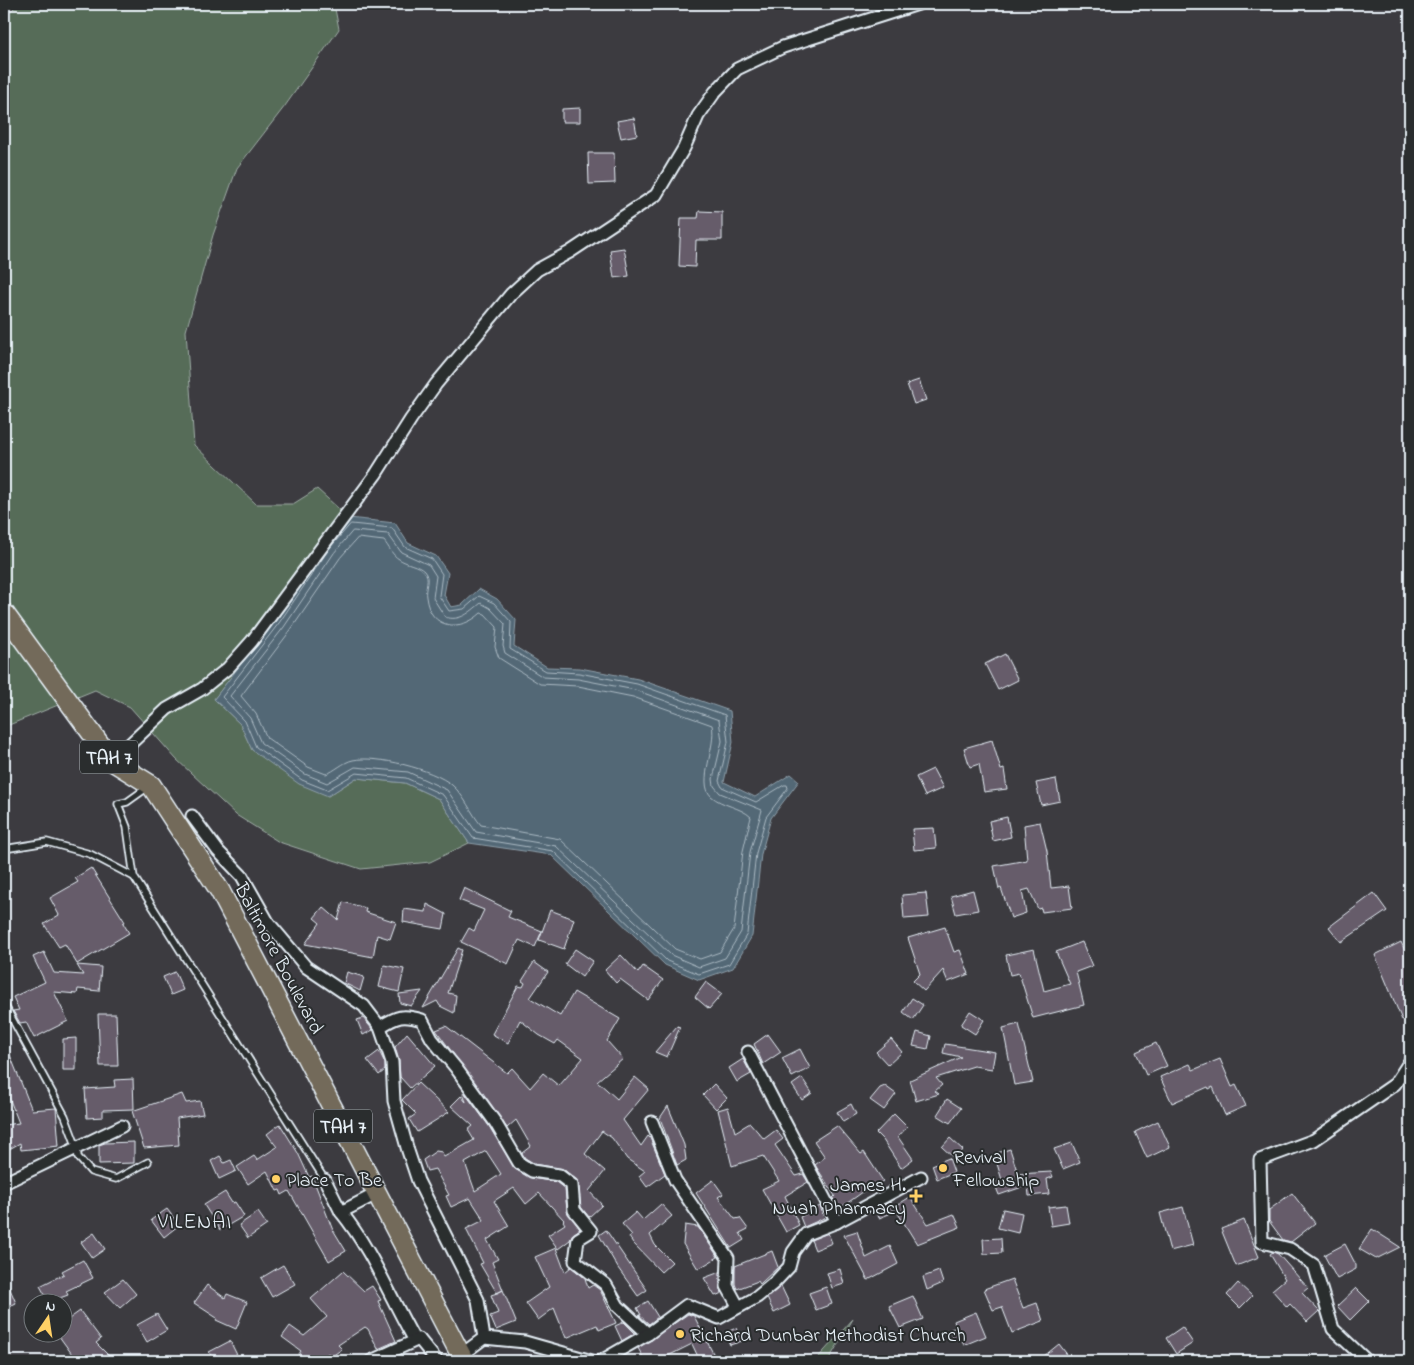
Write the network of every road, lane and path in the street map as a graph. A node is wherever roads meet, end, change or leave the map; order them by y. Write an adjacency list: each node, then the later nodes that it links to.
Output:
1 (918, 4): 3 (street)
2 (4, 613): 3 (highway, Baltimore Boulevard / TAH 7)
3 (112, 761): 4 (highway, Baltimore Boulevard / TAH 7)
4 (151, 785): 7 (lane); 19 (highway, Baltimore Boulevard / TAH 7)
5 (192, 816): 9 (street)
6 (4, 848): 7 (lane)
7 (134, 877): 17 (lane)
8 (4, 1004): 14 (lane)
9 (380, 1027): 23 (street); 24 (street)
10 (748, 1052): 21 (street)
11 (1410, 1061): 31 (street)
12 (652, 1122): 22 (street)
13 (122, 1126): 14 (street)
14 (77, 1148): 15 (lane); 18 (street)
15 (148, 1162)
16 (920, 1176): 21 (street)
17 (325, 1180): 20 (street)
18 (4, 1183)
19 (378, 1193): 20 (street); 26 (highway, Baltimore Boulevard / TAH 7)
20 (341, 1212): 25 (street)
21 (837, 1222): 22 (street)
22 (738, 1306): 23 (street)
23 (648, 1334): 30 (street)
24 (484, 1338): 26 (street); 29 (street)
25 (419, 1339): 27 (street); 28 (street)
26 (462, 1358)
27 (371, 1361)
28 (437, 1361)
29 (592, 1361)
30 (601, 1361)
31 (1367, 1361)

